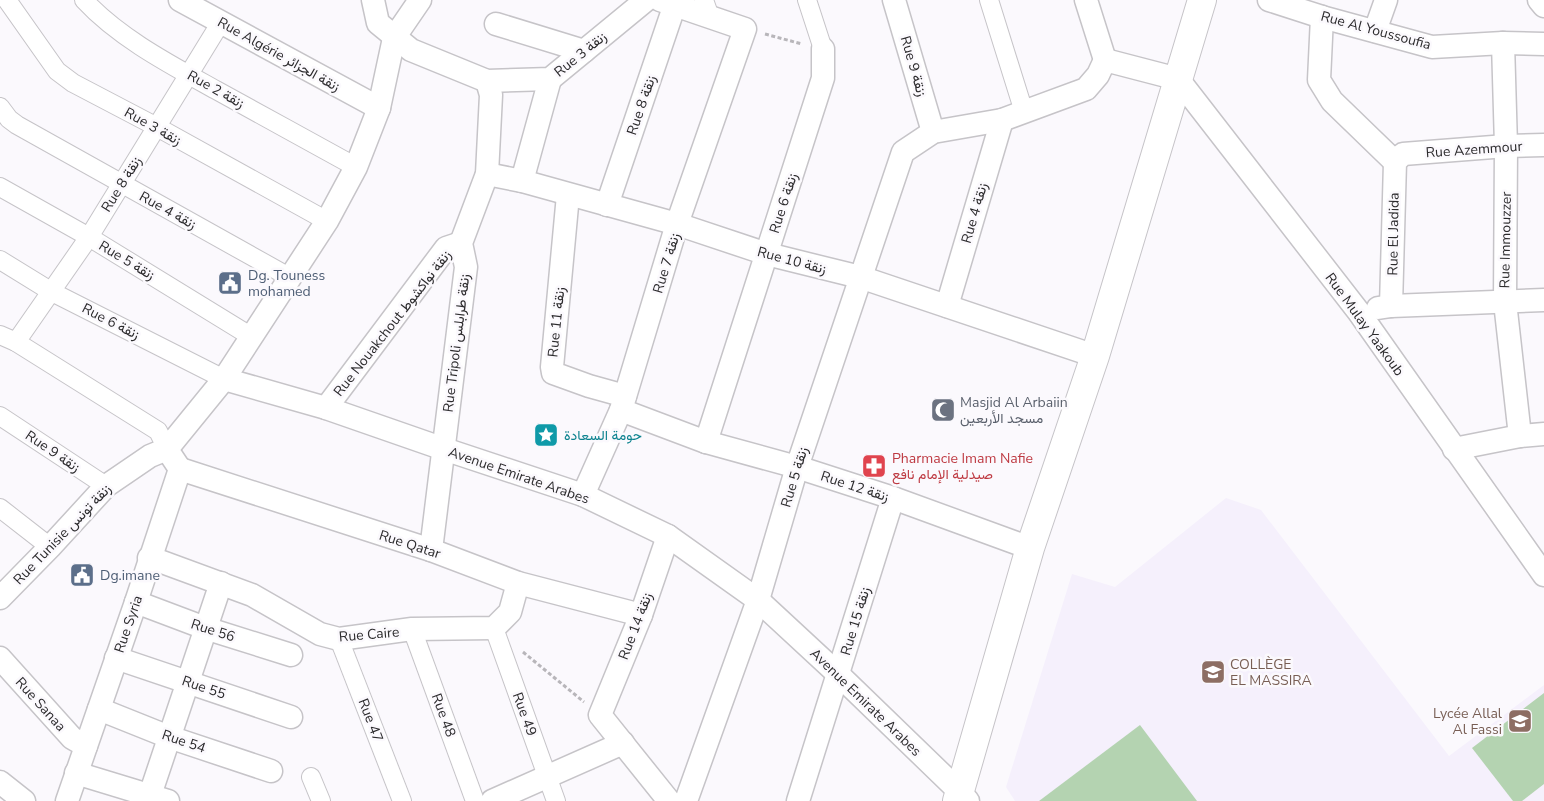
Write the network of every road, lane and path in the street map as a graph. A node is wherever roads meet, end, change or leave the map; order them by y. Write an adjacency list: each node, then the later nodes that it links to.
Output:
1 (8, 0): 37 (street, Rue 3 زنقة)
2 (84, 0): 29 (street, Rue 2 زنقة)
3 (180, 0): 19 (street, Rue Algérie زنقة الجزائر)
4 (373, 0): 23 (street, Rue 3 زنقة)
5 (420, 0): 23 (street, Rue Tunisie زنقة تونس)
6 (646, 0): 27 (street, Rue 3 زنقة)
7 (807, 0): 26 (street)
8 (894, 0): 38 (street, Rue 9 زنقة)
9 (989, 0): 35 (street)
10 (1086, 0): 28 (street)
11 (1202, 0): 31 (street)
12 (1269, 0): 18 (street, Rue Al Youssoufia)
13 (1386, 0): 22 (street)
14 (1539, 0): 16 (street)
15 (667, 2): 17 (street); 48 (street, Rue 8 زنقة)
16 (1544, 6)
17 (707, 9): 21 (street)
18 (1322, 17): 22 (street, Rue Al Youssoufia); 41 (street)
19 (221, 22): 29 (street, Rue 8 زنقة); 34 (street, Rue Algérie زنقة الجزائر)
20 (496, 24): 27 (street)
21 (744, 29): 26 (path); 50 (street, Rue 7 زنقة)
22 (1375, 31): 24 (street, Rue Al Youssoufia)
23 (394, 38): 32 (street, Rue 3 زنقة); 34 (street, Rue Tunisie زنقة تونس)
24 (1503, 43): 25 (street, Rue Al Youssoufia); 40 (street, Rue Immouzzer)
25 (1544, 44)
26 (823, 49): 53 (street, Rue 6 زنقة)
27 (584, 51): 30 (street, Rue 3 زنقة)
28 (1105, 60): 31 (street); 35 (street)
29 (189, 75): 37 (street, Rue 8 زنقة); 42 (street, Rue 2 زنقة)
30 (550, 79): 32 (street, Rue 3 زنقة); 44 (street)
31 (1178, 79): 62 (street, Rue Mulay Yaakoub); 65 (street)
32 (487, 81): 43 (street)
33 (0, 107): 45 (street, Rue 4 زنقة)
34 (379, 108): 42 (street, Rue Tunisie زنقة تونس)
35 (1024, 112): 36 (street)
36 (1002, 120): 38 (street); 60 (street, Rue 4 زنقة)
37 (157, 127): 45 (street, Rue 8 زنقة); 49 (street, Rue 3 زنقة)
38 (933, 132): 55 (street, Rue 5 زنقة)
39 (1544, 144): 40 (street, Rue Azemmour)
40 (1506, 146): 41 (street, Rue Azemmour); 59 (street, Rue Immouzzer)
41 (1399, 158): 61 (street, Rue El Jadida)
42 (356, 167): 49 (street, Rue Tunisie زنقة تونس)
43 (487, 174): 44 (street, Rue 10 زنقة); 52 (street)
44 (522, 181): 47 (street, Rue 10 زنقة)
45 (121, 184): 51 (street, Rue 8 زنقة); 56 (street, Rue 4 زنقة)
46 (0, 187): 51 (street, Rue 5 زنقة)
47 (568, 195): 48 (street, Rue 10 زنقة); 67 (street, Rue 11 زنقة)
48 (607, 205): 50 (street, Rue 10 زنقة)
49 (327, 221): 56 (street, Rue Tunisie زنقة تونس)
50 (677, 224): 53 (street, Rue 10 زنقة); 67 (street, Rue 7 زنقة)
51 (89, 237): 57 (street, Rue 8 زنقة); 63 (street, Rue 5 زنقة)
52 (461, 243): 68 (street, Rue Nouakchout زنقة نواكشوط); 74 (street, Rue Tripoli زنقة طرابلس)
53 (767, 254): 55 (street, Rue 10 زنقة); 72 (street, Rue 6 زنقة)
54 (0, 260): 57 (street, Rue 6 زنقة)
55 (860, 277): 60 (street, Rue 10 زنقة); 76 (street, Rue 5 زنقة)
56 (290, 278): 63 (street, Rue Tunisie زنقة تونس)
57 (52, 292): 64 (street, Rue 8 زنقة); 66 (street, Rue 6 زنقة)
58 (1544, 300): 59 (street)
59 (1505, 302): 61 (street); 71 (street, Rue Immouzzer)
60 (947, 306): 65 (street, Rue 10 زنقة)
61 (1392, 306): 62 (street)
62 (1358, 311): 75 (street, Rue Mulay Yaakoub)
63 (252, 337): 66 (street, Rue Tunisie زنقة تونس)
64 (8, 339): 73 (street)
65 (1095, 356): 84 (street)
66 (224, 379): 68 (street, Avenue Emirate Arabes); 73 (street, Rue Tunisie زنقة تونس)
67 (623, 403): 72 (street, Rue 12 زنقة); 79 (street, Rue 7 زنقة)
68 (326, 408): 74 (street, Avenue Emirate Arabes)
69 (0, 416): 78 (street, Rue 9 زنقة)
70 (1544, 434): 71 (street)
71 (1520, 436): 75 (street)
72 (706, 442): 76 (street, Rue 12 زنقة)
73 (167, 449): 77 (street); 78 (street, Rue Tunisie زنقة تونس)
74 (444, 449): 79 (street, Avenue Emirate Arabes); 86 (street, Rue Tripoli زنقة طرابلس)
75 (1454, 449): 85 (street, Rue Mulay Yaakoub)
76 (796, 467): 80 (street, Rue 12 زنقة); 92 (street, Rue 5 زنقة)
77 (180, 469): 86 (street, Rue Qatar); 87 (street, Rue Syria)
78 (106, 486): 83 (street, Rue Tunisie زنقة تونس)
79 (583, 495): 82 (street, Avenue Emirate Arabes)
80 (894, 498): 84 (street, Rue 12 زنقة); 102 (street, Rue 15 زنقة)
81 (0, 508): 83 (street)
82 (668, 536): 92 (street, Avenue Emirate Arabes); 94 (street, Rue 14 زنقة)
83 (50, 547): 91 (street, Rue Tunisie زنقة تونس)
84 (1030, 548): 115 (street)
85 (1534, 548): 88 (street, Rue Mulay Yaakoub)
86 (431, 550): 90 (street, Rue Qatar)
87 (149, 558): 89 (street, Rue Caire); 93 (street, Rue Syria)
88 (1544, 575)
89 (221, 583): 95 (street); 98 (street, Rue Caire)
90 (518, 583): 94 (street, Rue Qatar); 96 (street)
91 (1, 595)
92 (758, 600): 102 (street, Avenue Emirate Arabes); 125 (street, Rue 5 زنقة)
93 (136, 602): 95 (street, Rue 56); 101 (street, Rue Syria)
94 (641, 615): 105 (street, Rue 14 زنقة)
95 (205, 628): 99 (street, Rue 56); 103 (street)
96 (494, 628): 97 (street, Rue Caire); 105 (path); 112 (street, Rue 49)
97 (412, 630): 98 (street, Rue Caire); 121 (street, Rue 48)
98 (339, 639): 120 (street, Rue 47)
99 (291, 655)
100 (0, 658): 109 (street, Rue Sanaa)
101 (116, 658): 103 (street, Rue 55); 104 (street, Rue Syria)
102 (839, 674): 115 (street, Avenue Emirate Arabes); 126 (street, Rue 15 زنقة)
103 (187, 681): 106 (street, Rue 55); 107 (street)
104 (99, 709): 107 (street, Rue 54); 109 (street, Rue Syria)
105 (600, 715): 108 (street)
106 (291, 717)
107 (169, 737): 110 (street, Rue 54); 116 (street)
108 (622, 743): 112 (street); 124 (street)
109 (86, 746): 111 (street, Rue Syria)
110 (271, 771)
111 (76, 773): 116 (street); 118 (street, Rue Syria)
112 (547, 776): 122 (street); 123 (street, Rue 49)
113 (311, 777): 119 (street)
114 (0, 782): 117 (street)
115 (962, 798)
116 (155, 799)
117 (24, 801)
118 (67, 801)
119 (321, 801)
120 (402, 801)
121 (475, 801)
122 (492, 801)
123 (556, 801)
124 (670, 801)
125 (686, 801)
126 (798, 801)

